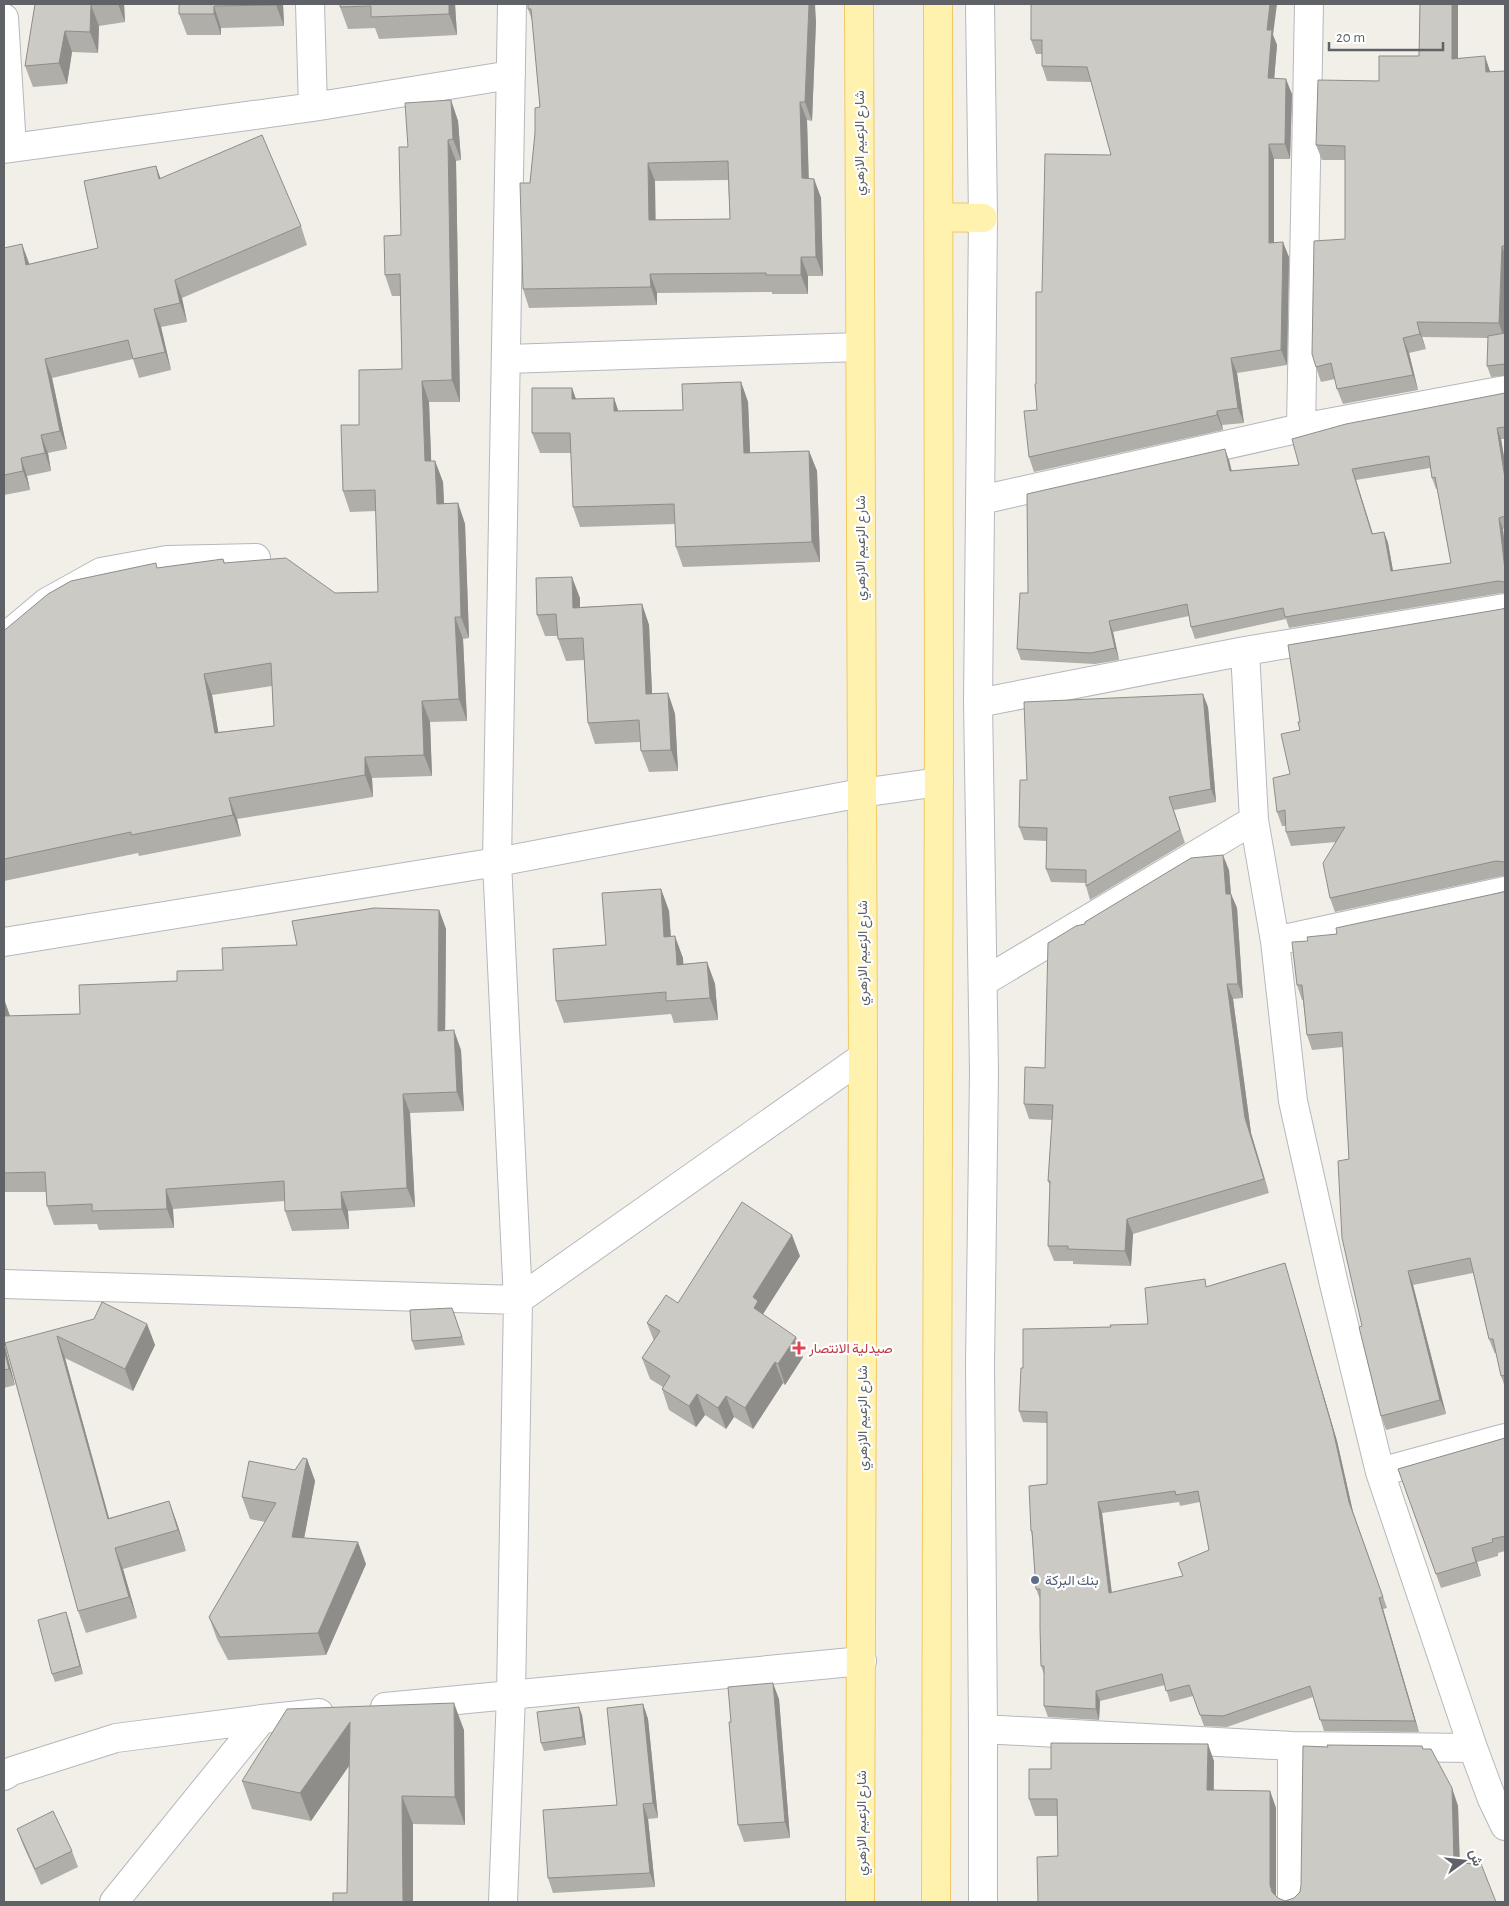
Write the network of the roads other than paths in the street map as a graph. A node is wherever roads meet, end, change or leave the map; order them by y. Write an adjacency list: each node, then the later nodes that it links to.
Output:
1 (310, 4): 9 (street)
2 (512, 4): 8 (street)
3 (859, 4): 13 (main road, شارع الزعيم الازهري)
4 (938, 4): 11 (main road)
5 (980, 4): 12 (street)
6 (1309, 4): 16 (street)
7 (4, 18): 10 (street)
8 (512, 75): 9 (street); 14 (street)
9 (313, 107): 10 (street)
10 (8, 148)
11 (938, 217): 12 (main road); 23 (main road)
12 (983, 218): 17 (street)
13 (860, 347): 14 (street); 24 (main road, شارع الزعيم الازهري)
14 (506, 359): 26 (street)
15 (1505, 390): 16 (street)
16 (1301, 428): 17 (street)
17 (981, 500): 22 (street)
18 (256, 558): 20 (street)
19 (1505, 608): 21 (street)
20 (4, 638)
21 (1246, 650): 22 (street); 25 (street)
22 (978, 703): 30 (street)
23 (938, 782): 24 (street); 47 (main road)
24 (861, 793): 26 (street); 31 (main road, شارع الزعيم الازهري)
25 (1254, 820): 28 (street); 30 (street)
26 (497, 862): 29 (street); 33 (street)
27 (1505, 891): 28 (street)
28 (1275, 941): 35 (street)
29 (4, 942)
30 (983, 982): 39 (street)
31 (863, 1057): 33 (street); 36 (main road, شارع الزعيم الازهري)
32 (4, 1284): 33 (street)
33 (518, 1300): 37 (street)
34 (1505, 1438): 35 (street)
35 (1380, 1472): 41 (street)
36 (862, 1661): 37 (street); 46 (main road, شارع الزعيم الازهري)
37 (511, 1695): 38 (street); 45 (street)
38 (262, 1719): 42 (street); 44 (street)
39 (983, 1729): 40 (street); 48 (street)
40 (1292, 1746): 41 (street); 49 (street)
41 (1473, 1748): 43 (street)
42 (4, 1776)
43 (1505, 1826)
44 (114, 1902)
45 (503, 1902)
46 (860, 1902)
47 (936, 1902)
48 (983, 1902)
49 (1292, 1902)

